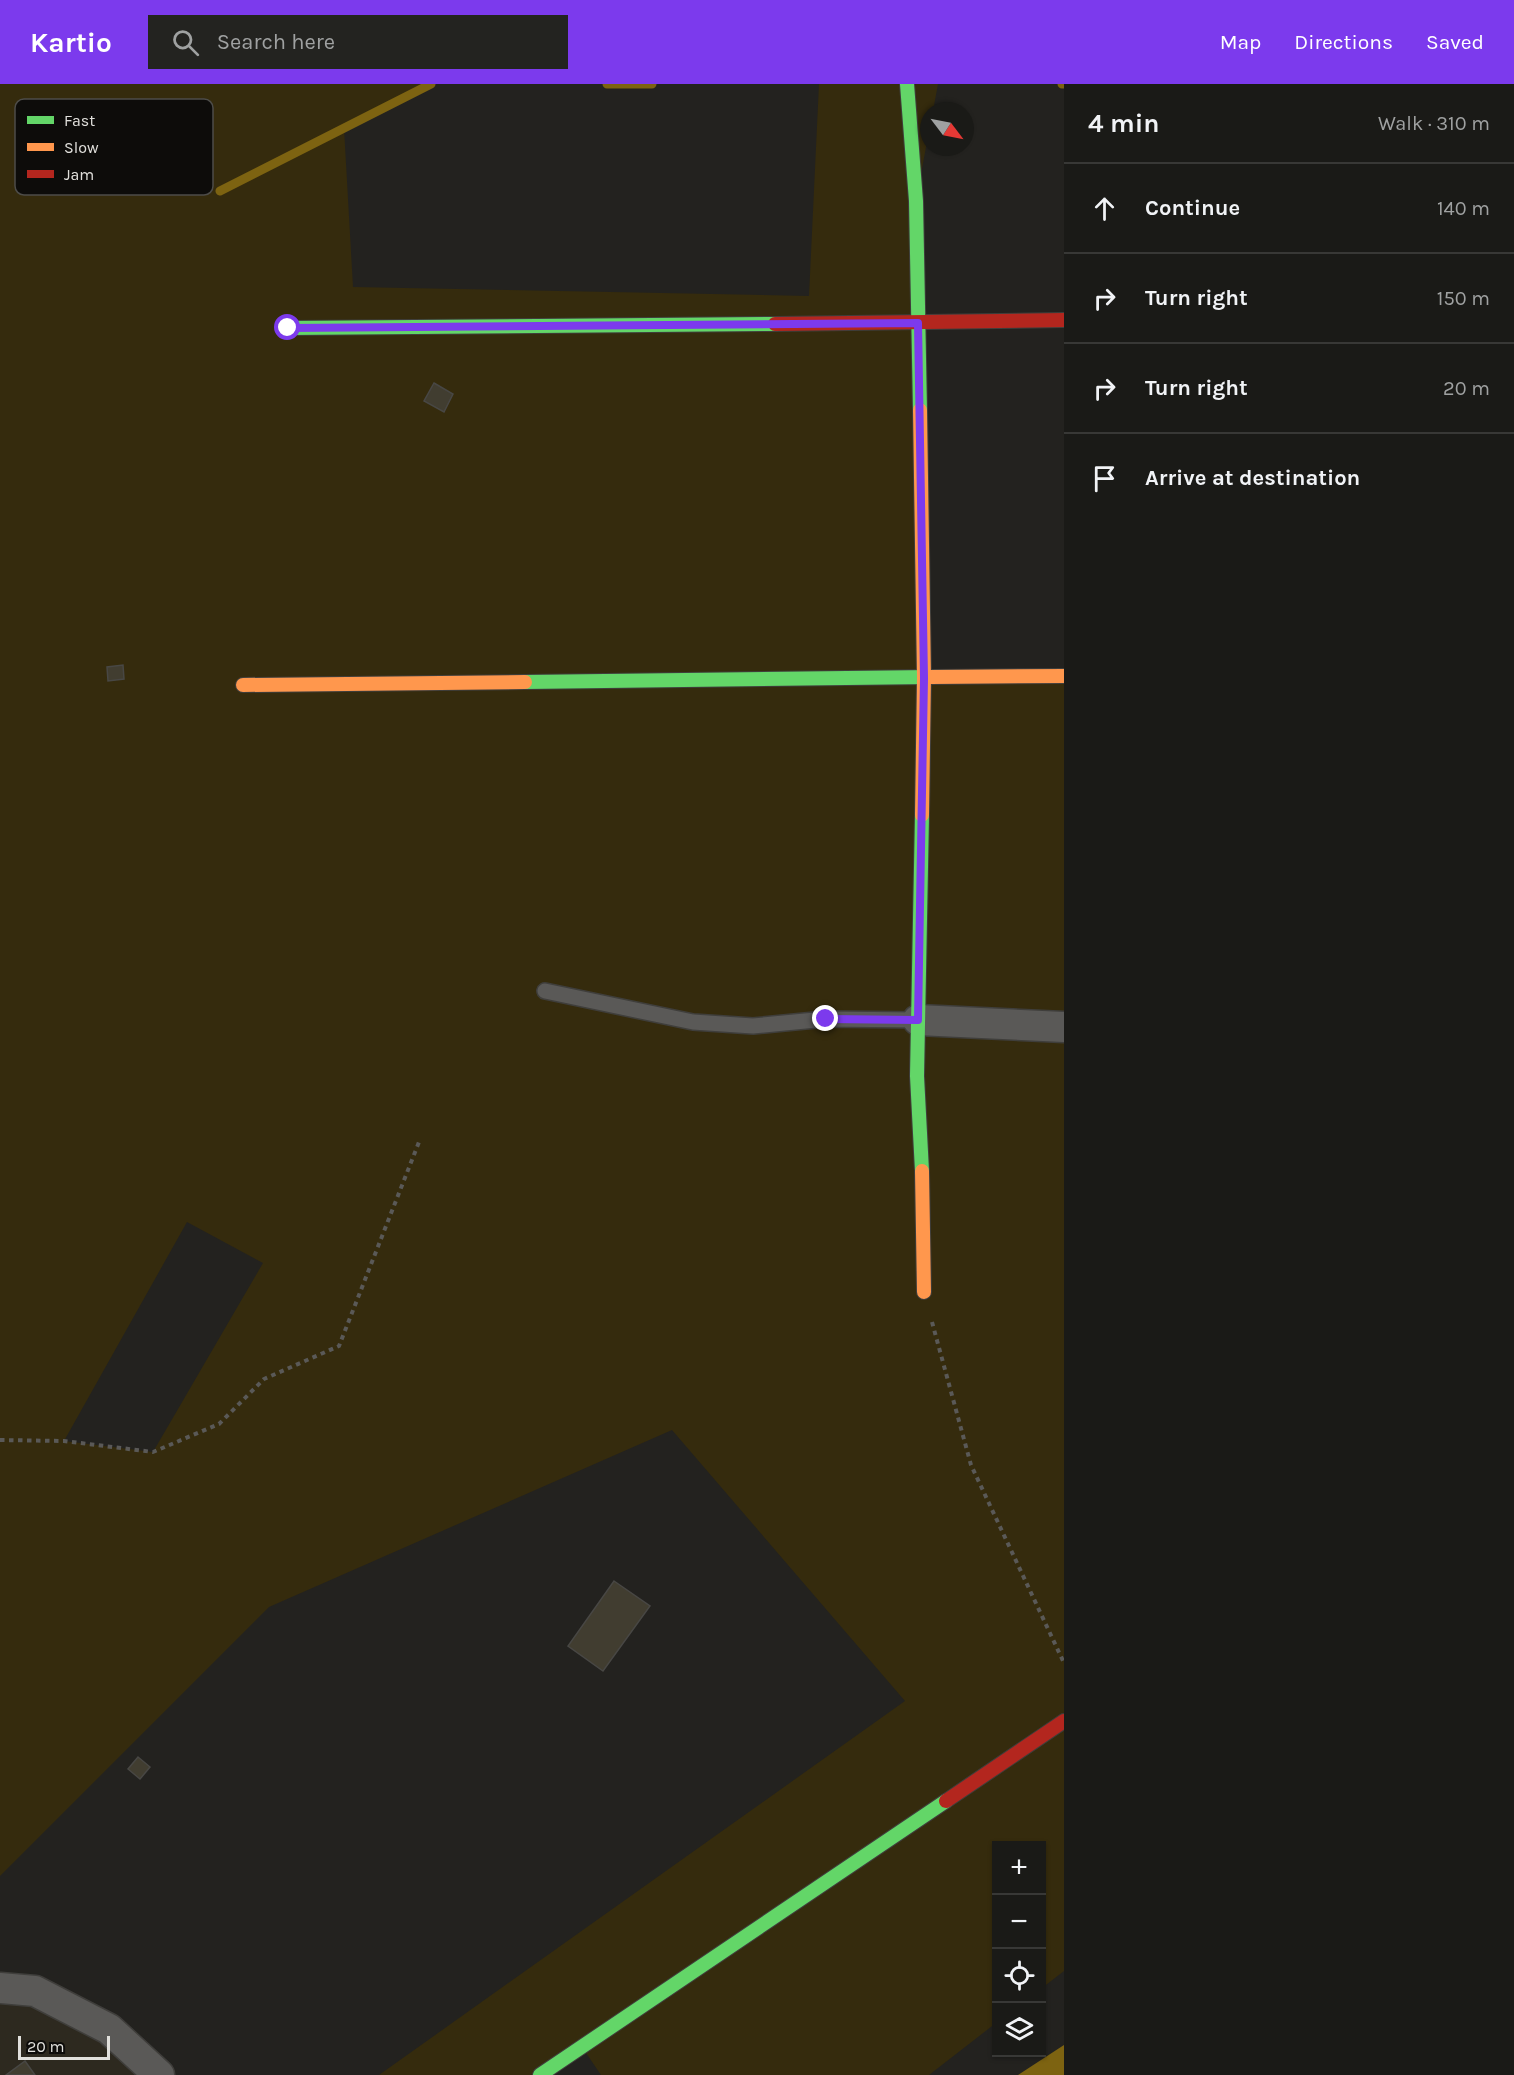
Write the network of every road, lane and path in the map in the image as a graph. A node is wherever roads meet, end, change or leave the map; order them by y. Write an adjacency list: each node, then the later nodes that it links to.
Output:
1 (908, 89): 3 (street)
2 (1064, 320): 3 (street)
3 (918, 323): 4 (street); 6 (street)
4 (288, 328)
5 (1064, 676): 6 (street)
6 (924, 678): 7 (street); 9 (street)
7 (243, 686)
8 (546, 991): 9 (lane)
9 (918, 1020): 10 (street); 12 (street)
10 (1064, 1027)
11 (419, 1142): 13 (path)
12 (924, 1292): 14 (path)
13 (0, 1440)
14 (1064, 1663)
15 (1064, 1721): 18 (street)
16 (0, 1988): 17 (street)
17 (159, 2075)
18 (540, 2075)

